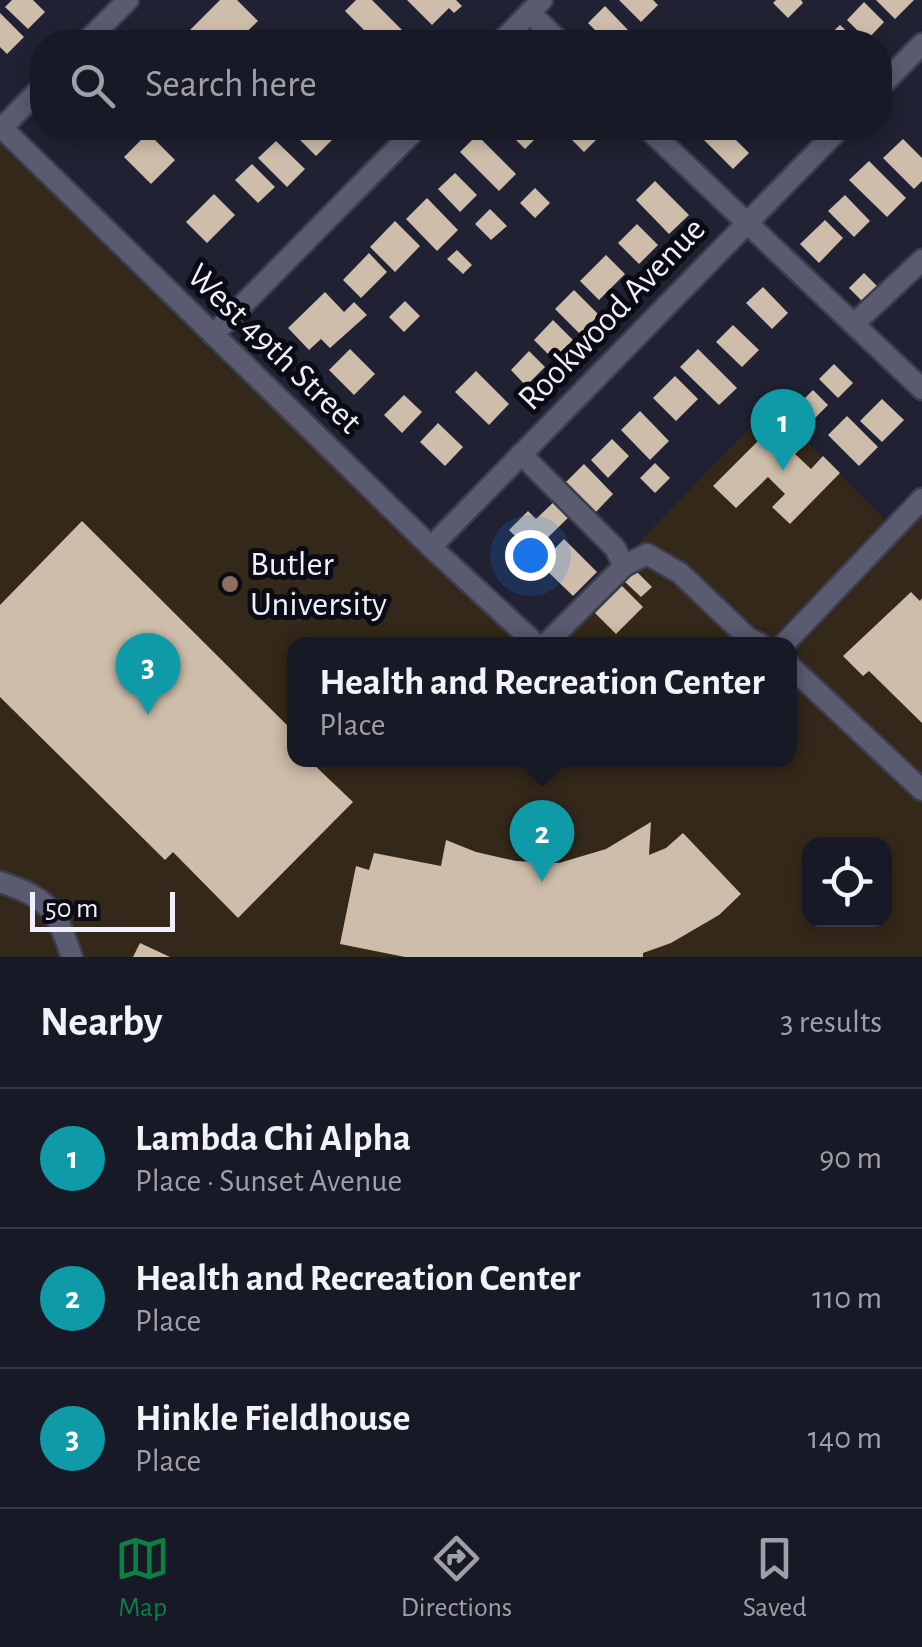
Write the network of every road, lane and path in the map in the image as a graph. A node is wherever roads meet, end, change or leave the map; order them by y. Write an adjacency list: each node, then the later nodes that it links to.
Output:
1 (128, 0): 3 (street)
2 (536, 6): 4 (street); 5 (street)
3 (98, 30)
4 (513, 30)
5 (552, 30)
6 (922, 44): 7 (street)
7 (892, 75)
8 (30, 99): 9 (street)
9 (1, 127): 16 (street, West 49th Street)
10 (405, 140): 16 (street)
11 (660, 140): 13 (street)
12 (828, 140): 13 (street, Rookwood Avenue)
13 (746, 222): 15 (street); 18 (street, Rookwood Avenue)
14 (922, 260): 15 (street)
15 (854, 324): 17 (street)
16 (213, 335): 20 (street, West 49th Street)
17 (922, 389)
18 (521, 454): 20 (street, Rookwood Avenue); 21 (street)
19 (922, 499): 27 (street)
20 (431, 546): 22 (street, West 49th Street)
21 (624, 566): 25 (street); 26 (street)
22 (505, 616): 23 (street, West 49th Street); 24 (street, West 49th Street)
23 (515, 637)
24 (528, 637)
25 (553, 637)
26 (747, 637)
27 (791, 637)
28 (797, 673): 29 (street)
29 (922, 790)
30 (0, 882): 31 (street)
31 (72, 957)

